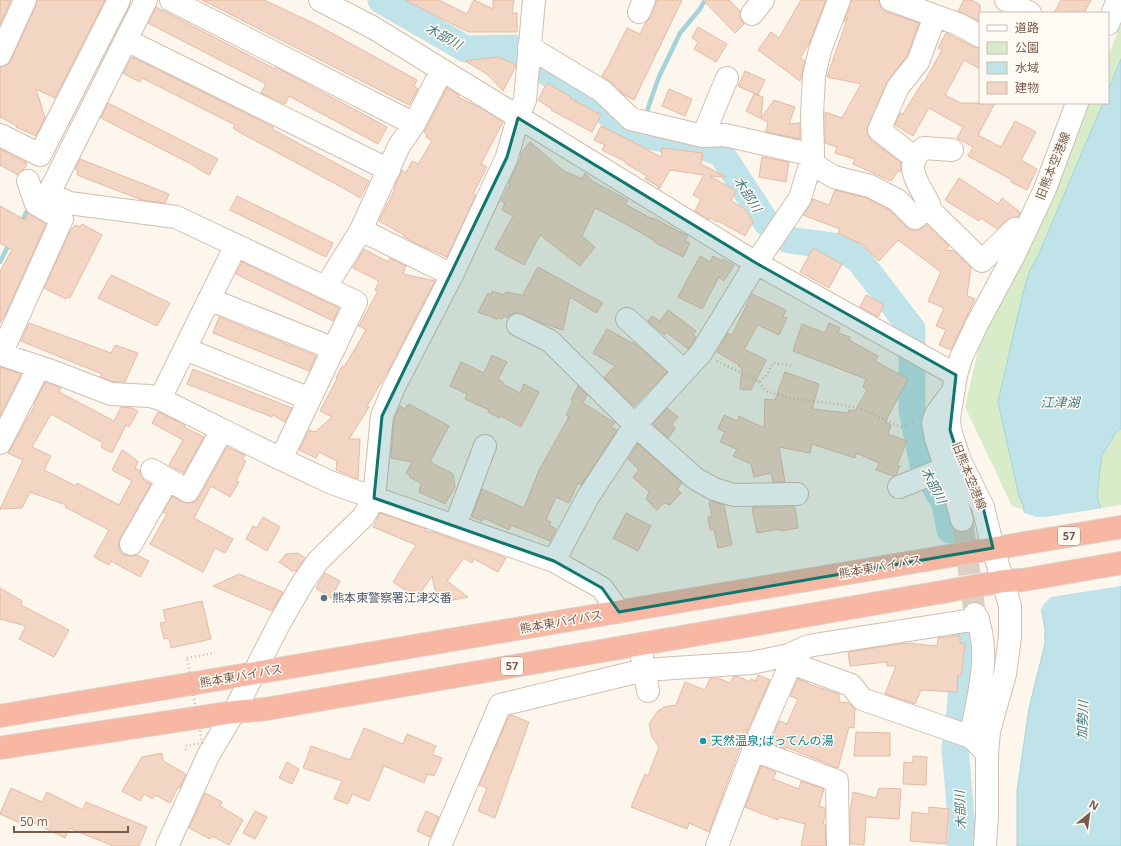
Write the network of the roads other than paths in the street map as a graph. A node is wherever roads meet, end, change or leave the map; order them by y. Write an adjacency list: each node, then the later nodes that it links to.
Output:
1 (25, 0): 17 (street)
2 (119, 0): 26 (street)
3 (146, 0): 15 (street)
4 (171, 0): 22 (street)
5 (320, 0): 18 (street)
6 (534, 0): 16 (street)
7 (839, 0): 28 (street)
8 (891, 0): 12 (street)
9 (1006, 0): 11 (street)
10 (1118, 0): 13 (street)
11 (1028, 12)
12 (935, 16): 14 (street); 27 (street)
13 (1109, 22)
14 (979, 35)
15 (126, 40): 29 (street); 30 (street)
16 (530, 47): 21 (street); 24 (street)
17 (0, 55)
18 (442, 70): 21 (street); 22 (street)
19 (727, 78): 24 (street)
20 (1077, 104): 33 (street, 旧熊本空港線)
21 (518, 118): 35 (street); 36 (street)
22 (414, 124): 30 (street)
23 (0, 135): 26 (street)
24 (703, 136): 28 (street)
25 (952, 150): 27 (street)
26 (40, 155): 29 (street); 43 (street)
27 (915, 158): 31 (street)
28 (812, 159): 31 (street); 35 (street)
29 (63, 165): 34 (street)
30 (389, 170): 32 (street)
31 (928, 208): 33 (street)
32 (361, 230): 36 (street); 37 (street)
33 (1024, 233): 46 (street, 旧熊本空港線)
34 (236, 245): 37 (street); 38 (street)
35 (756, 263): 45 (street); 46 (street)
36 (452, 275): 58 (street)
37 (325, 288): 42 (street)
38 (209, 299): 41 (street); 42 (street)
39 (627, 319): 45 (street)
40 (518, 325): 49 (street)
41 (185, 349): 47 (street); 48 (street)
42 (334, 349): 48 (street)
43 (1, 354): 44 (street)
44 (38, 367): 47 (street); 51 (street)
45 (684, 371): 49 (street)
46 (955, 382): 54 (street); 63 (street, 旧熊本空港線)
47 (160, 399): 50 (street)
48 (310, 399): 53 (street)
49 (635, 425): 57 (street); 64 (street)
50 (222, 430): 53 (street); 62 (street)
51 (0, 443)
52 (485, 446): 60 (street)
53 (281, 459): 58 (street)
54 (941, 470): 56 (street); 59 (street)
55 (460, 481): 60 (street)
56 (907, 484)
57 (797, 494)
58 (374, 498): 60 (street); 70 (street)
59 (962, 520)
60 (448, 524): 64 (street)
61 (1121, 527): 63 (highway, 熊本東バイパス / 57)
62 (131, 544)
63 (993, 548): 66 (street, 旧熊本空港線); 67 (highway, 熊本東バイパス / 57)
64 (554, 561): 67 (street)
65 (1121, 563): 66 (highway, 57)
66 (1013, 581): 68 (highway, 57); 77 (street, 旧熊本空港線)
67 (618, 612): 70 (highway, 熊本東バイパス / 57)
68 (640, 644): 71 (street); 72 (highway, 57)
69 (790, 659): 71 (street); 74 (street); 74 (street); 76 (street)
70 (254, 674): 72 (street); 73 (highway, 熊本東バイパス / 57)
71 (646, 681): 79 (street)
72 (234, 712): 75 (highway, 57); 78 (street)
73 (0, 716)
74 (971, 737): 77 (street)
75 (0, 748)
76 (753, 750): 80 (street); 81 (street)
77 (987, 754): 82 (street, 旧熊本空港線)
78 (167, 846)
79 (440, 846)
80 (717, 846)
81 (838, 846)
82 (986, 846)

